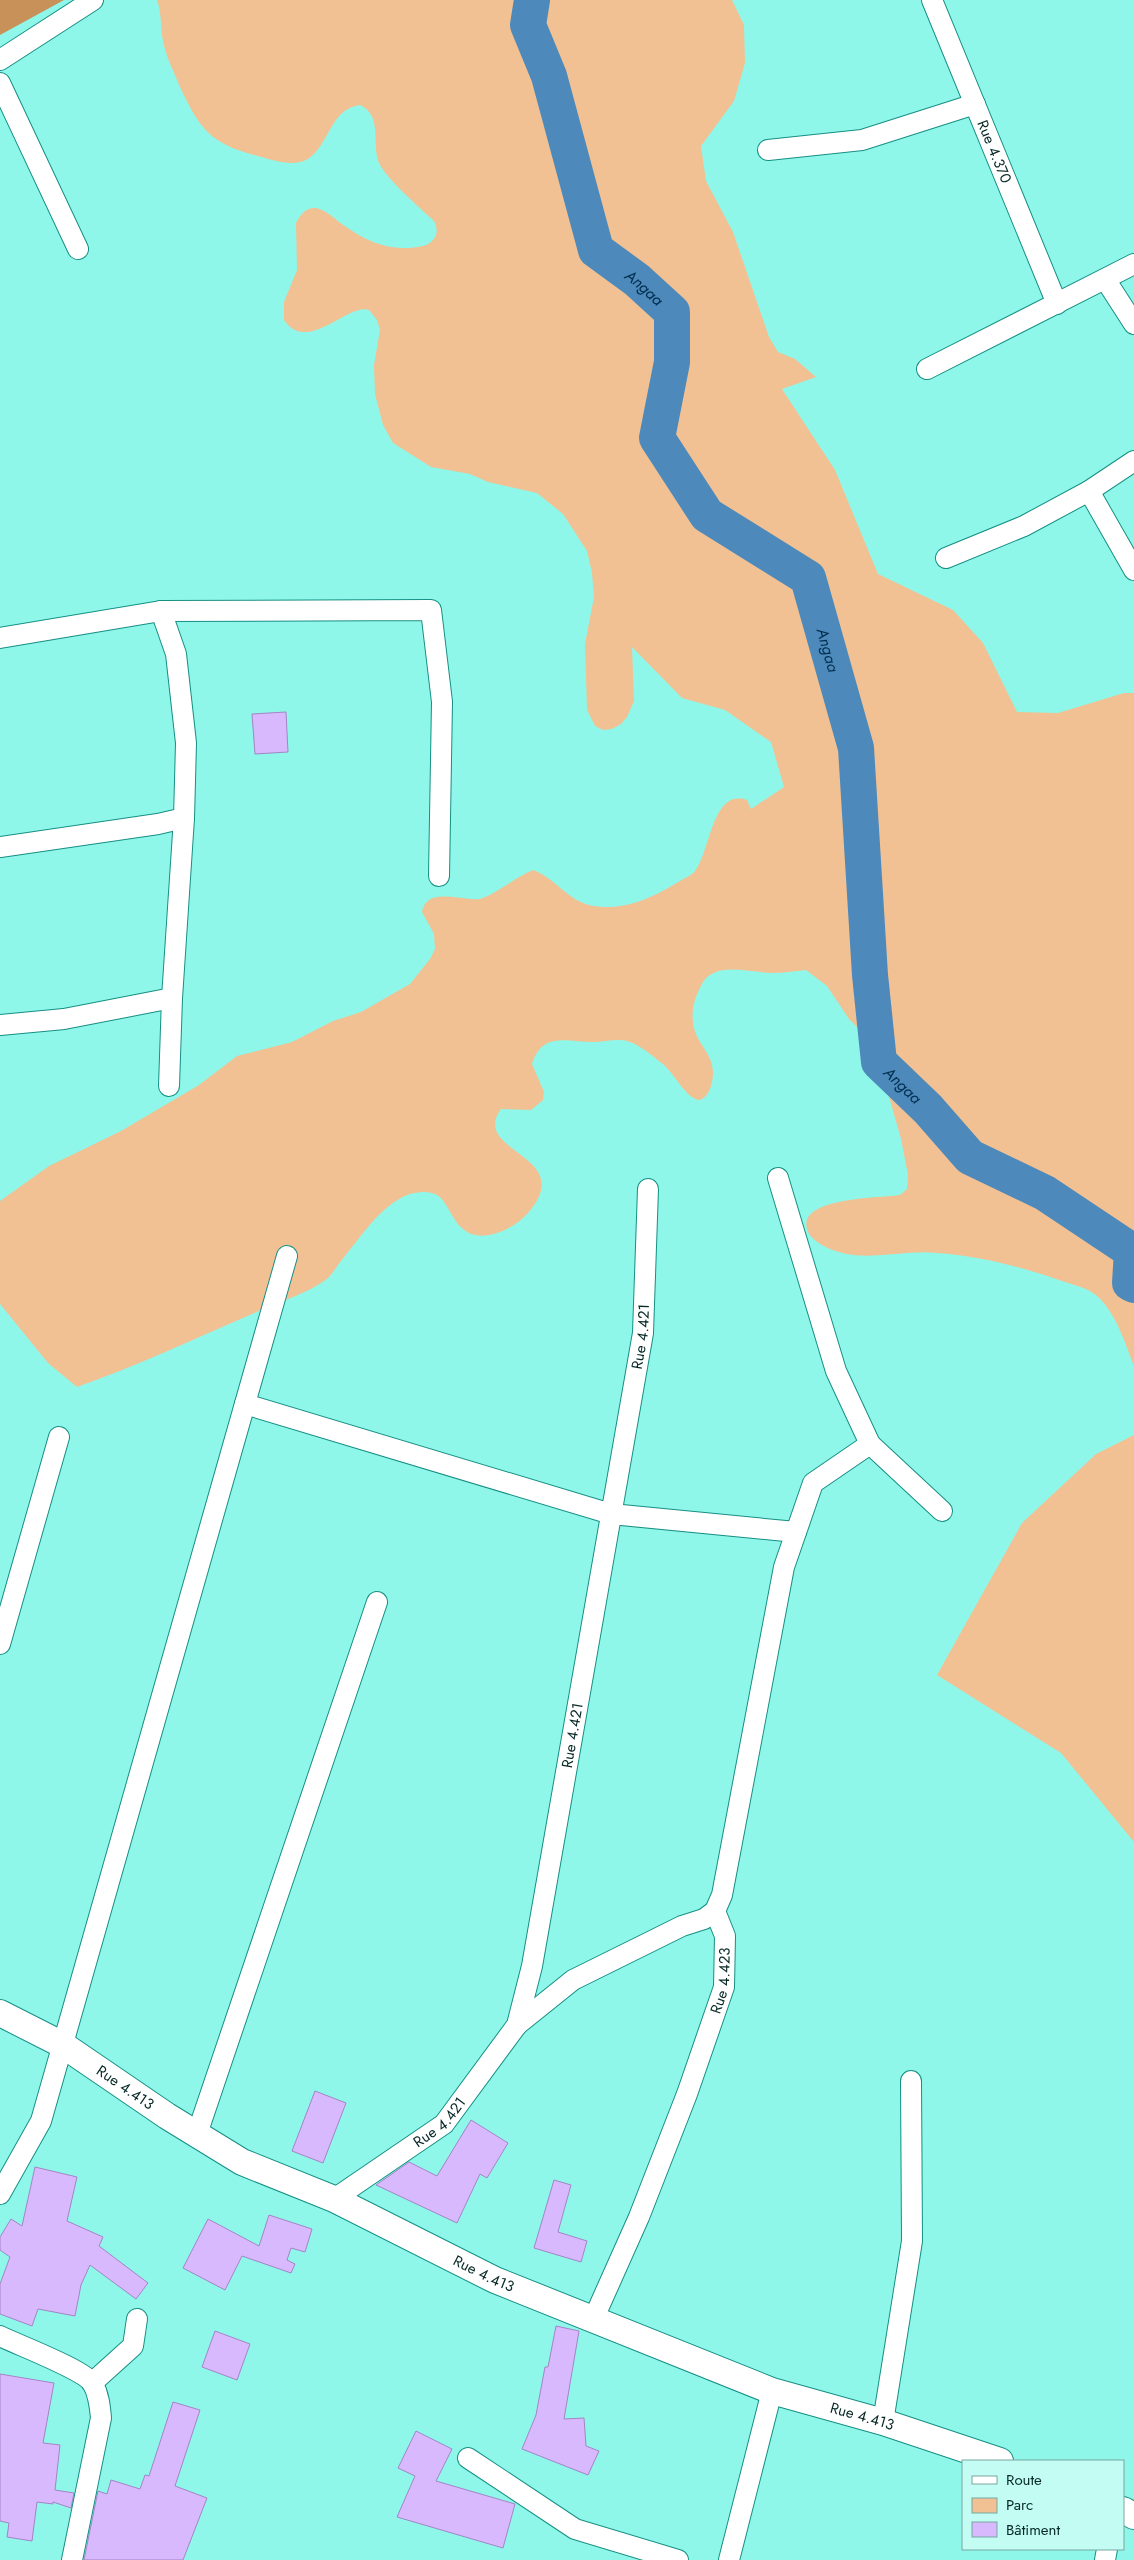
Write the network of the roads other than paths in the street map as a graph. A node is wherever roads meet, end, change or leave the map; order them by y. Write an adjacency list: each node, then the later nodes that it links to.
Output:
1 (93, 0): 3 (street)
2 (932, 0): 5 (street, Rue 4.370)
3 (0, 60)
4 (0, 83): 7 (street)
5 (975, 104): 6 (street); 10 (street, Rue 4.370)
6 (768, 150)
7 (78, 249)
8 (1134, 264): 9 (street)
9 (1105, 279): 10 (street); 11 (street)
10 (1056, 304): 12 (street)
11 (1134, 324)
12 (927, 369)
13 (1134, 461): 14 (street)
14 (1089, 491): 15 (street); 16 (street)
15 (946, 558)
16 (1134, 570)
17 (161, 611): 18 (street); 19 (street); 21 (street)
18 (0, 638)
19 (184, 818): 20 (street); 22 (street)
20 (0, 847)
21 (439, 876)
22 (172, 998): 23 (street); 24 (street)
23 (0, 1025)
24 (169, 1086)
25 (778, 1178): 30 (street)
26 (648, 1190): 32 (street, Rue 4.421)
27 (287, 1256): 28 (street)
28 (245, 1404): 32 (street); 39 (street)
29 (59, 1437): 35 (street)
30 (870, 1444): 31 (street); 33 (street)
31 (942, 1511)
32 (611, 1514): 33 (street); 38 (street, Rue 4.421)
33 (796, 1532): 36 (street)
34 (377, 1602): 41 (street)
35 (0, 1644)
36 (715, 1911): 38 (street); 45 (street, Rue 4.423)
37 (0, 2013): 39 (street, Rue 4.413)
38 (517, 2025): 43 (street, Rue 4.421)
39 (63, 2045): 41 (street, Rue 4.413); 42 (street)
40 (911, 2081): 49 (street)
41 (197, 2134): 43 (street, Rue 4.413)
42 (0, 2194)
43 (334, 2199): 45 (street, Rue 4.413)
44 (137, 2319): 47 (street)
45 (593, 2320): 48 (street, Rue 4.413)
46 (0, 2336): 47 (street)
47 (92, 2383): 52 (street)
48 (772, 2390): 49 (street, Rue 4.413); 54 (street)
49 (883, 2422): 51 (street, Rue 4.413)
50 (468, 2458): 53 (street)
51 (997, 2460)
52 (72, 2560)
53 (678, 2560)
54 (730, 2560)

